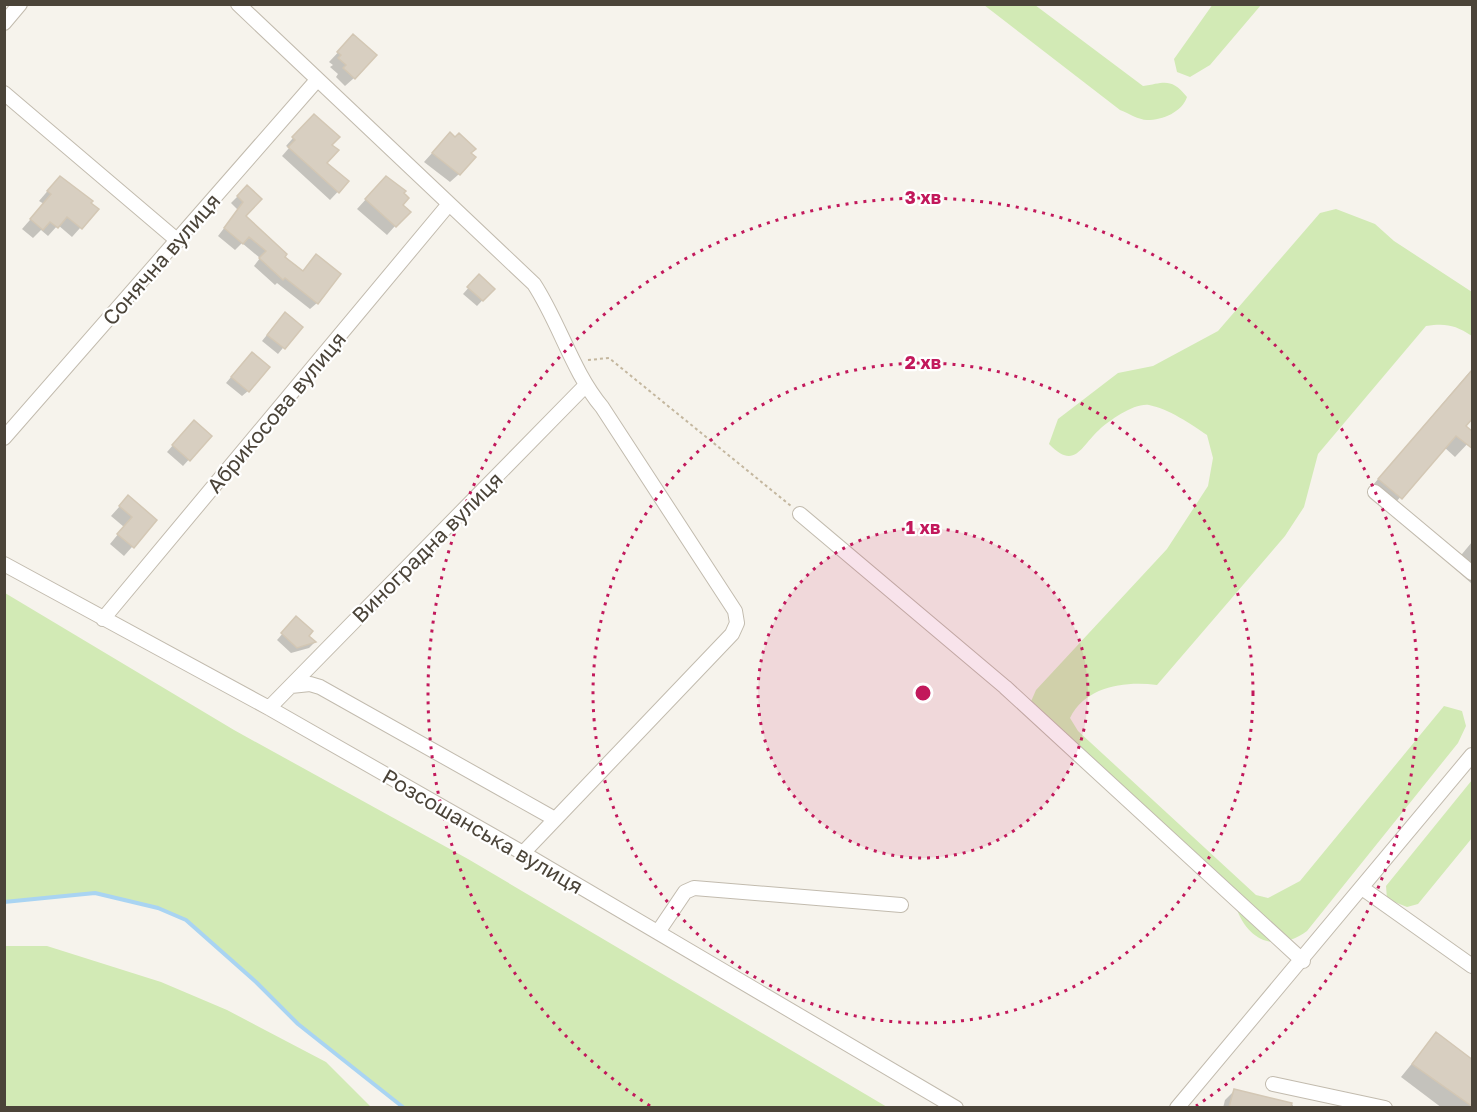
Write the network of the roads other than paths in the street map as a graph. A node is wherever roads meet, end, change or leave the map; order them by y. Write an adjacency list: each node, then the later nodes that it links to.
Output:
1 (20, 4): 3 (street)
2 (238, 4): 4 (street)
3 (4, 23)
4 (317, 80): 6 (street); 7 (street, Сонячна вулиця)
5 (4, 93): 7 (street)
6 (449, 204): 8 (street); 14 (street, Абрикосова вулиця)
7 (177, 241): 9 (street, Сонячна вулиця)
8 (585, 386): 15 (street, Виноградна вулиця); 18 (street)
9 (4, 438)
10 (1374, 492): 13 (street)
11 (800, 514): 23 (street)
12 (4, 564): 14 (street, Розсошанська вулиця)
13 (1473, 573)
14 (103, 620): 16 (street, Розсошанська вулиця)
15 (291, 686): 16 (street, Виноградна вулиця); 18 (street)
16 (269, 708): 19 (street, Розсошанська вулиця)
17 (1473, 755): 20 (street)
18 (555, 819): 19 (street)
19 (523, 853): 22 (street, Розсошанська вулиця)
20 (1362, 888): 23 (street); 24 (street)
21 (901, 905): 22 (street)
22 (658, 932): 27 (street, Розсошанська вулиця)
23 (1303, 961): 26 (street)
24 (1473, 966)
25 (1273, 1084): 28 (street)
26 (1178, 1106)
27 (956, 1107)
28 (1385, 1107)

